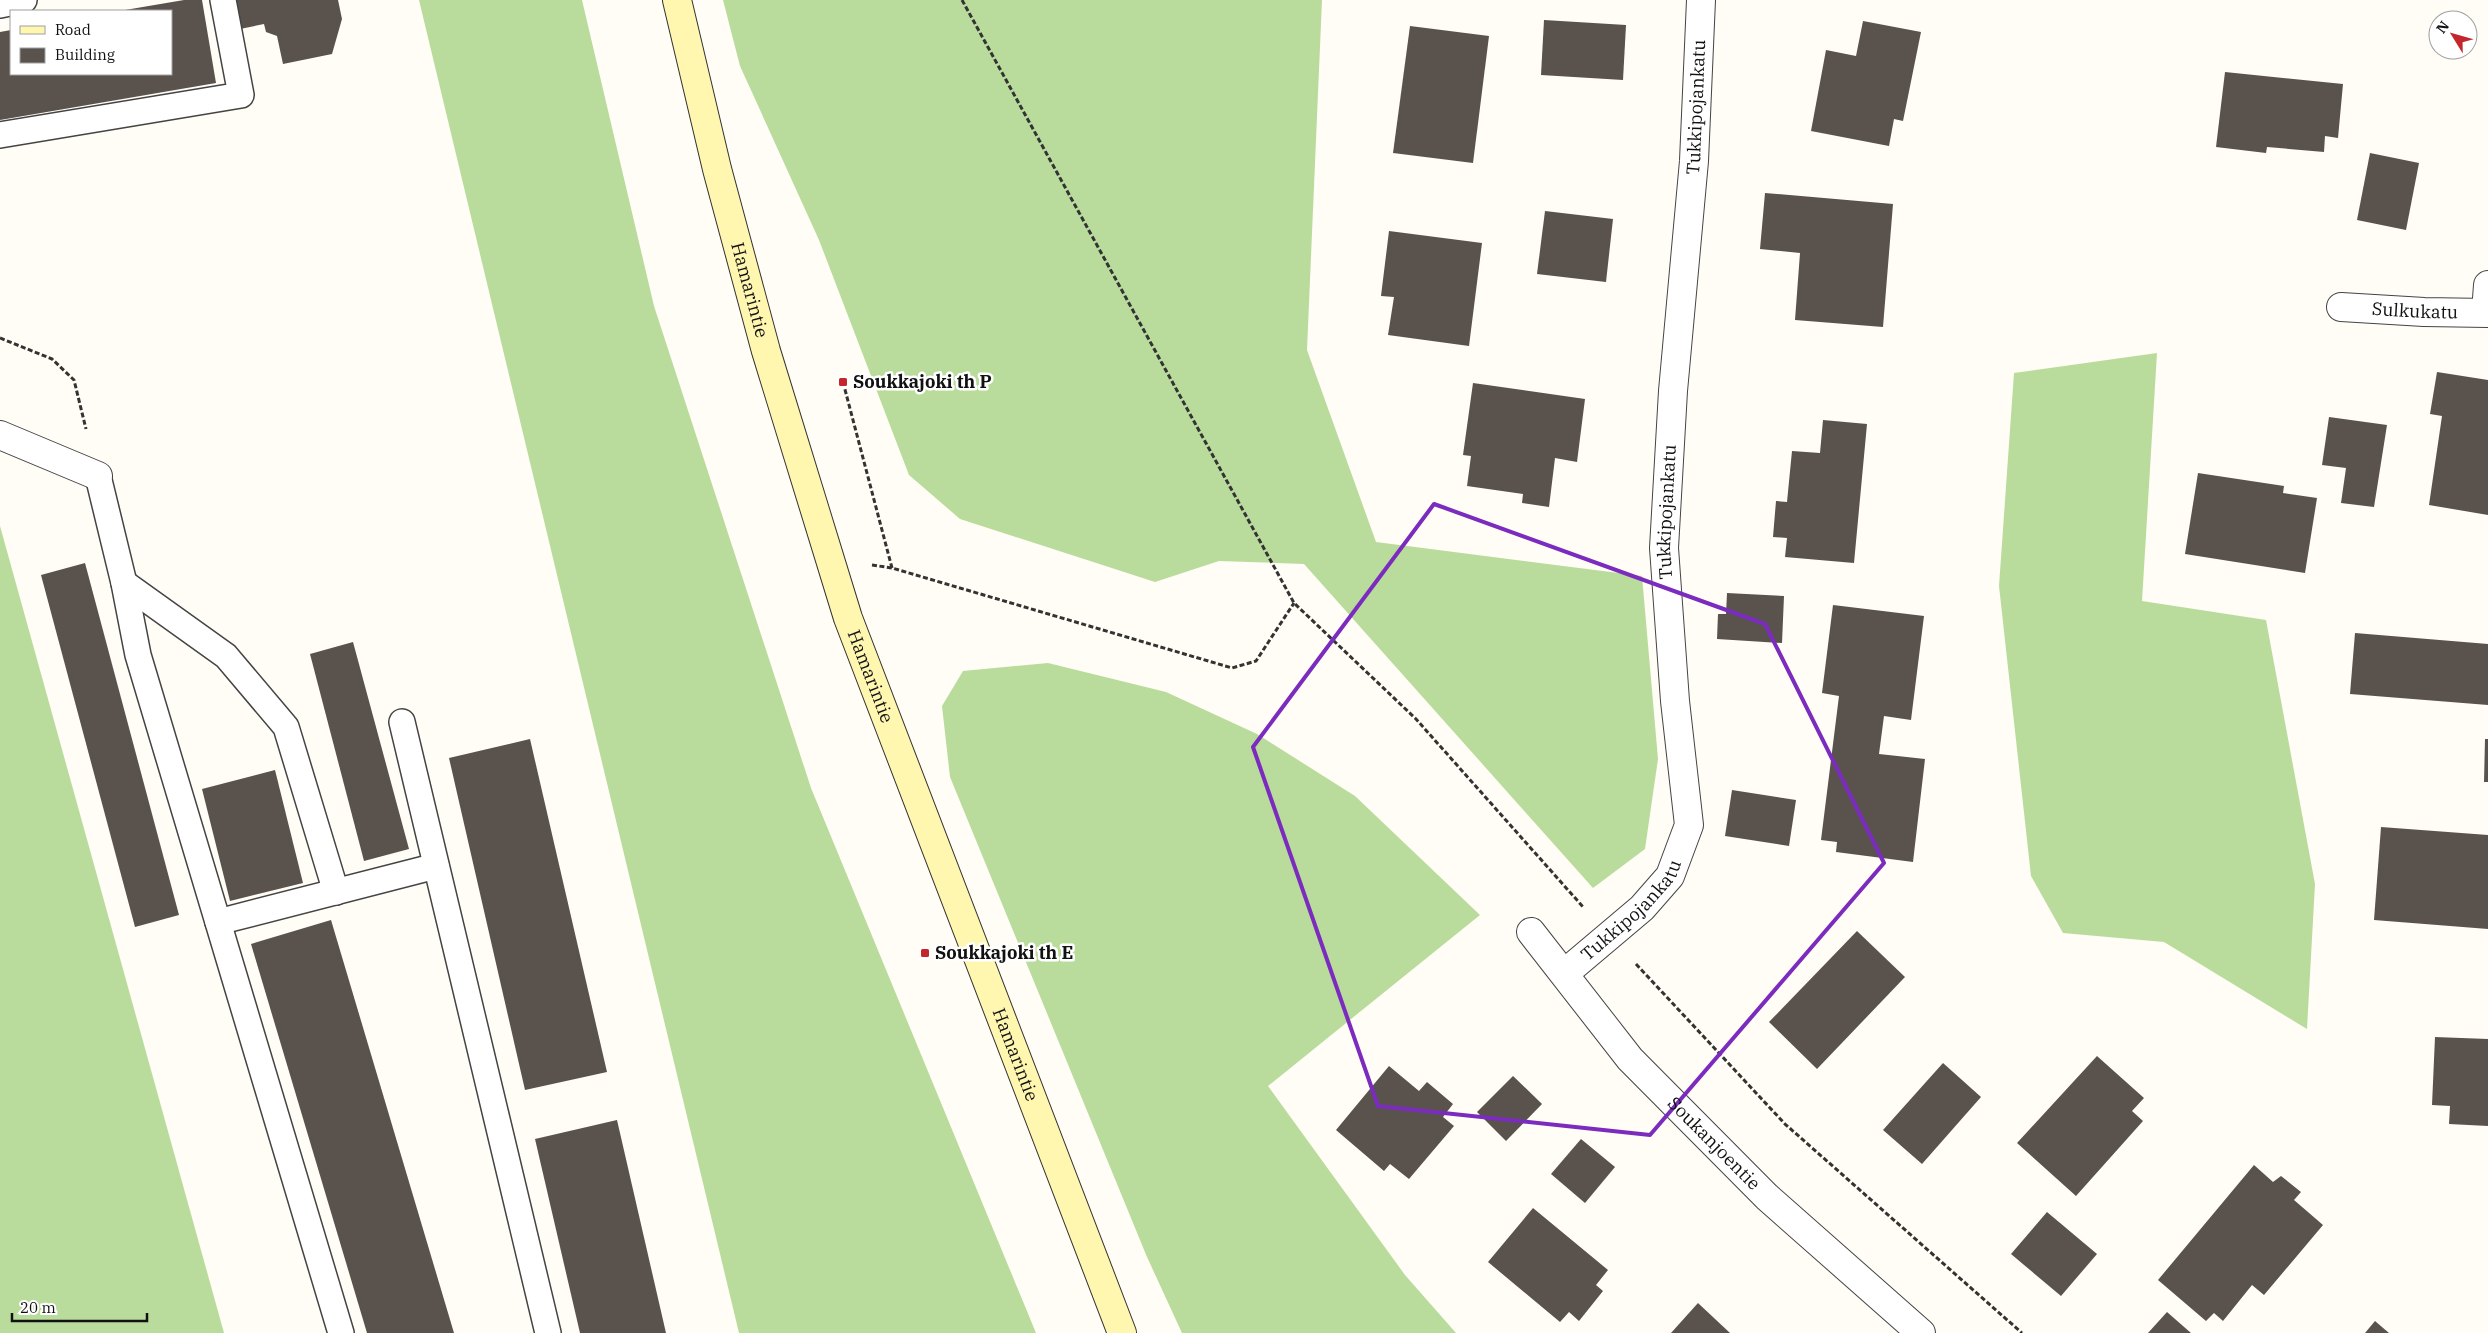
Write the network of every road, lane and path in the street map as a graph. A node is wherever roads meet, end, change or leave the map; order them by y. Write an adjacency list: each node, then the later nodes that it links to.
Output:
1 (24, 0): 6 (lane)
2 (223, 0): 7 (lane)
3 (677, 0): 15 (main road, Hamarintie)
4 (962, 0): 18 (path)
5 (1701, 0): 24 (street, Tukkipojankatu)
6 (0, 5)
7 (0, 135)
8 (2488, 285): 10 (street)
9 (2341, 307): 10 (street, Sulkukatu)
10 (2487, 313)
11 (0, 338): 14 (path)
12 (843, 382): 16 (path)
13 (0, 435): 14 (street)
14 (98, 476): 17 (lane)
15 (830, 560): 16 (path); 28 (main road, Hamarintie)
16 (892, 568): 18 (path)
17 (124, 583): 21 (lane); 22 (lane)
18 (1294, 603): 24 (path)
19 (402, 722): 20 (lane)
20 (436, 866): 21 (lane); 27 (lane)
21 (336, 892): 22 (lane)
22 (218, 922): 26 (lane)
23 (1531, 932): 25 (street, Soukanjoentie)
24 (1609, 936): 25 (street, Tukkipojankatu); 30 (path)
25 (1565, 973): 29 (street, Soukanjoentie)
26 (341, 1333)
27 (548, 1333)
28 (1122, 1333)
29 (1921, 1333)
30 (2022, 1333)

